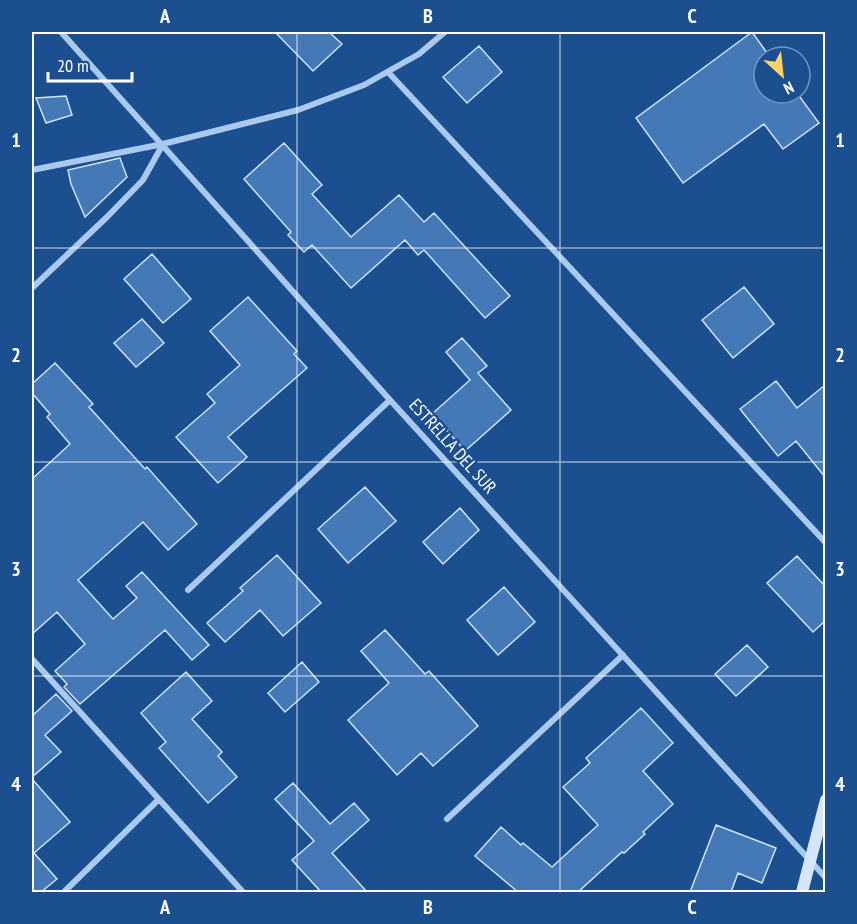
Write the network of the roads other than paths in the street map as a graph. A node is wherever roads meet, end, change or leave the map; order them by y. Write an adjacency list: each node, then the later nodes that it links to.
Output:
1 (62, 32): 4 (street, ESTRELLA DEL SUR)
2 (445, 32): 3 (street)
3 (388, 72): 4 (street); 8 (street)
4 (163, 144): 5 (street); 6 (street); 7 (street, ESTRELLA DEL SUR)
5 (32, 170)
6 (32, 288)
7 (390, 400): 9 (street); 10 (street, ESTRELLA DEL SUR)
8 (825, 543)
9 (188, 590)
10 (623, 656): 14 (street); 15 (street, ESTRELLA DEL SUR)
11 (32, 659): 12 (street)
12 (158, 800): 17 (street); 18 (street)
13 (825, 800): 15 (street)
14 (447, 819)
15 (810, 861): 16 (street, ESTRELLA DEL SUR); 19 (street)
16 (825, 878)
17 (64, 892)
18 (243, 892)
19 (802, 892)

